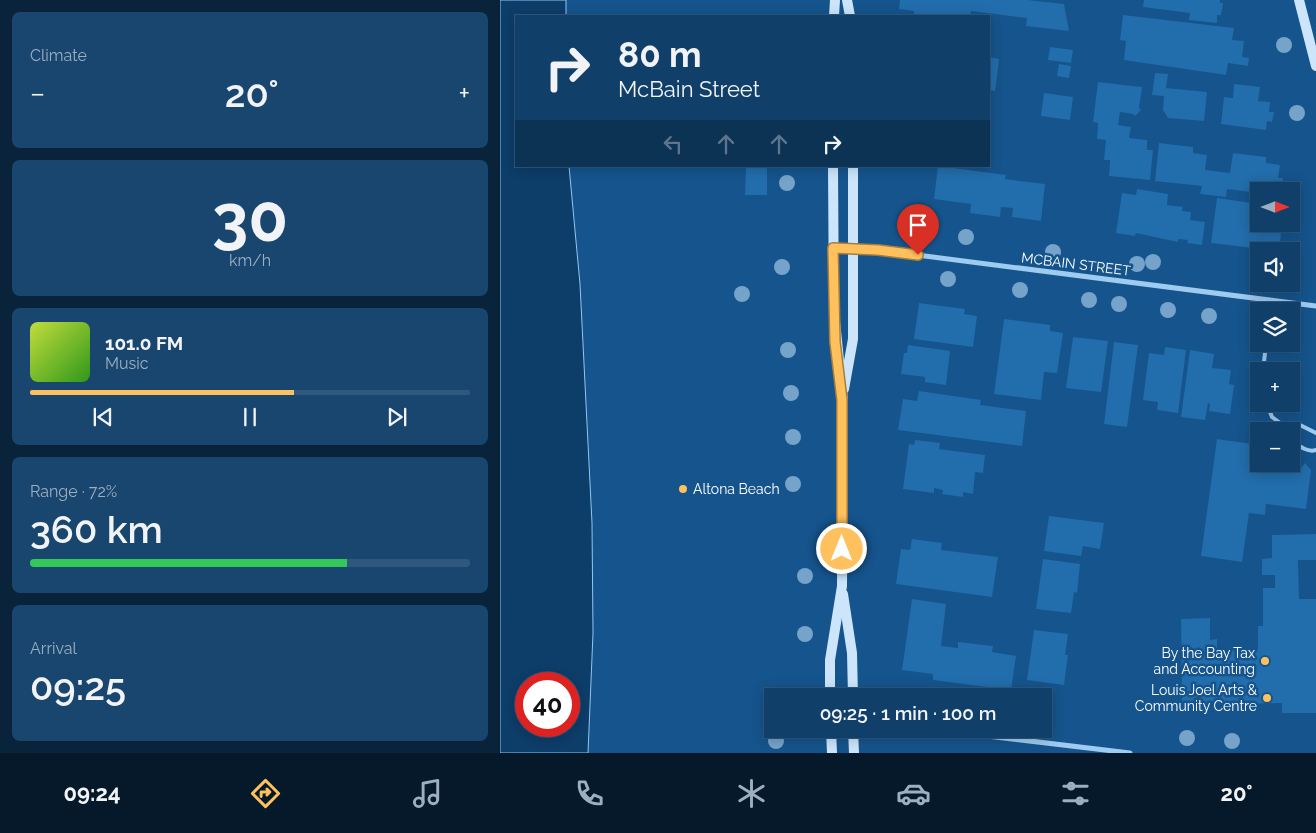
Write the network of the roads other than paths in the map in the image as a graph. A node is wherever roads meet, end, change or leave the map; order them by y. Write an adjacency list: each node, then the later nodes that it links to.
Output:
1 (835, 0): 4 (street)
2 (847, 0): 5 (street)
3 (1299, 0): 6 (street)
4 (834, 15)
5 (850, 15)
6 (1316, 66)
7 (833, 167): 9 (street)
8 (853, 167): 10 (street)
9 (833, 248): 10 (street, MCBAIN STREET); 13 (street)
10 (853, 249): 11 (street, MCBAIN STREET); 13 (street)
11 (1271, 300): 12 (street, MCBAIN STREET)
12 (1316, 306)
13 (842, 400): 20 (street)
14 (1271, 412): 15 (lane)
15 (1279, 422)
16 (1300, 425): 17 (lane)
17 (1316, 433)
18 (1300, 447): 19 (lane)
19 (1316, 450)
20 (842, 586): 21 (street); 22 (street)
21 (830, 688)
22 (853, 688)
23 (831, 738): 26 (street)
24 (853, 738): 27 (street)
25 (1004, 738): 28 (street)
26 (832, 753)
27 (854, 753)
28 (1130, 753)

